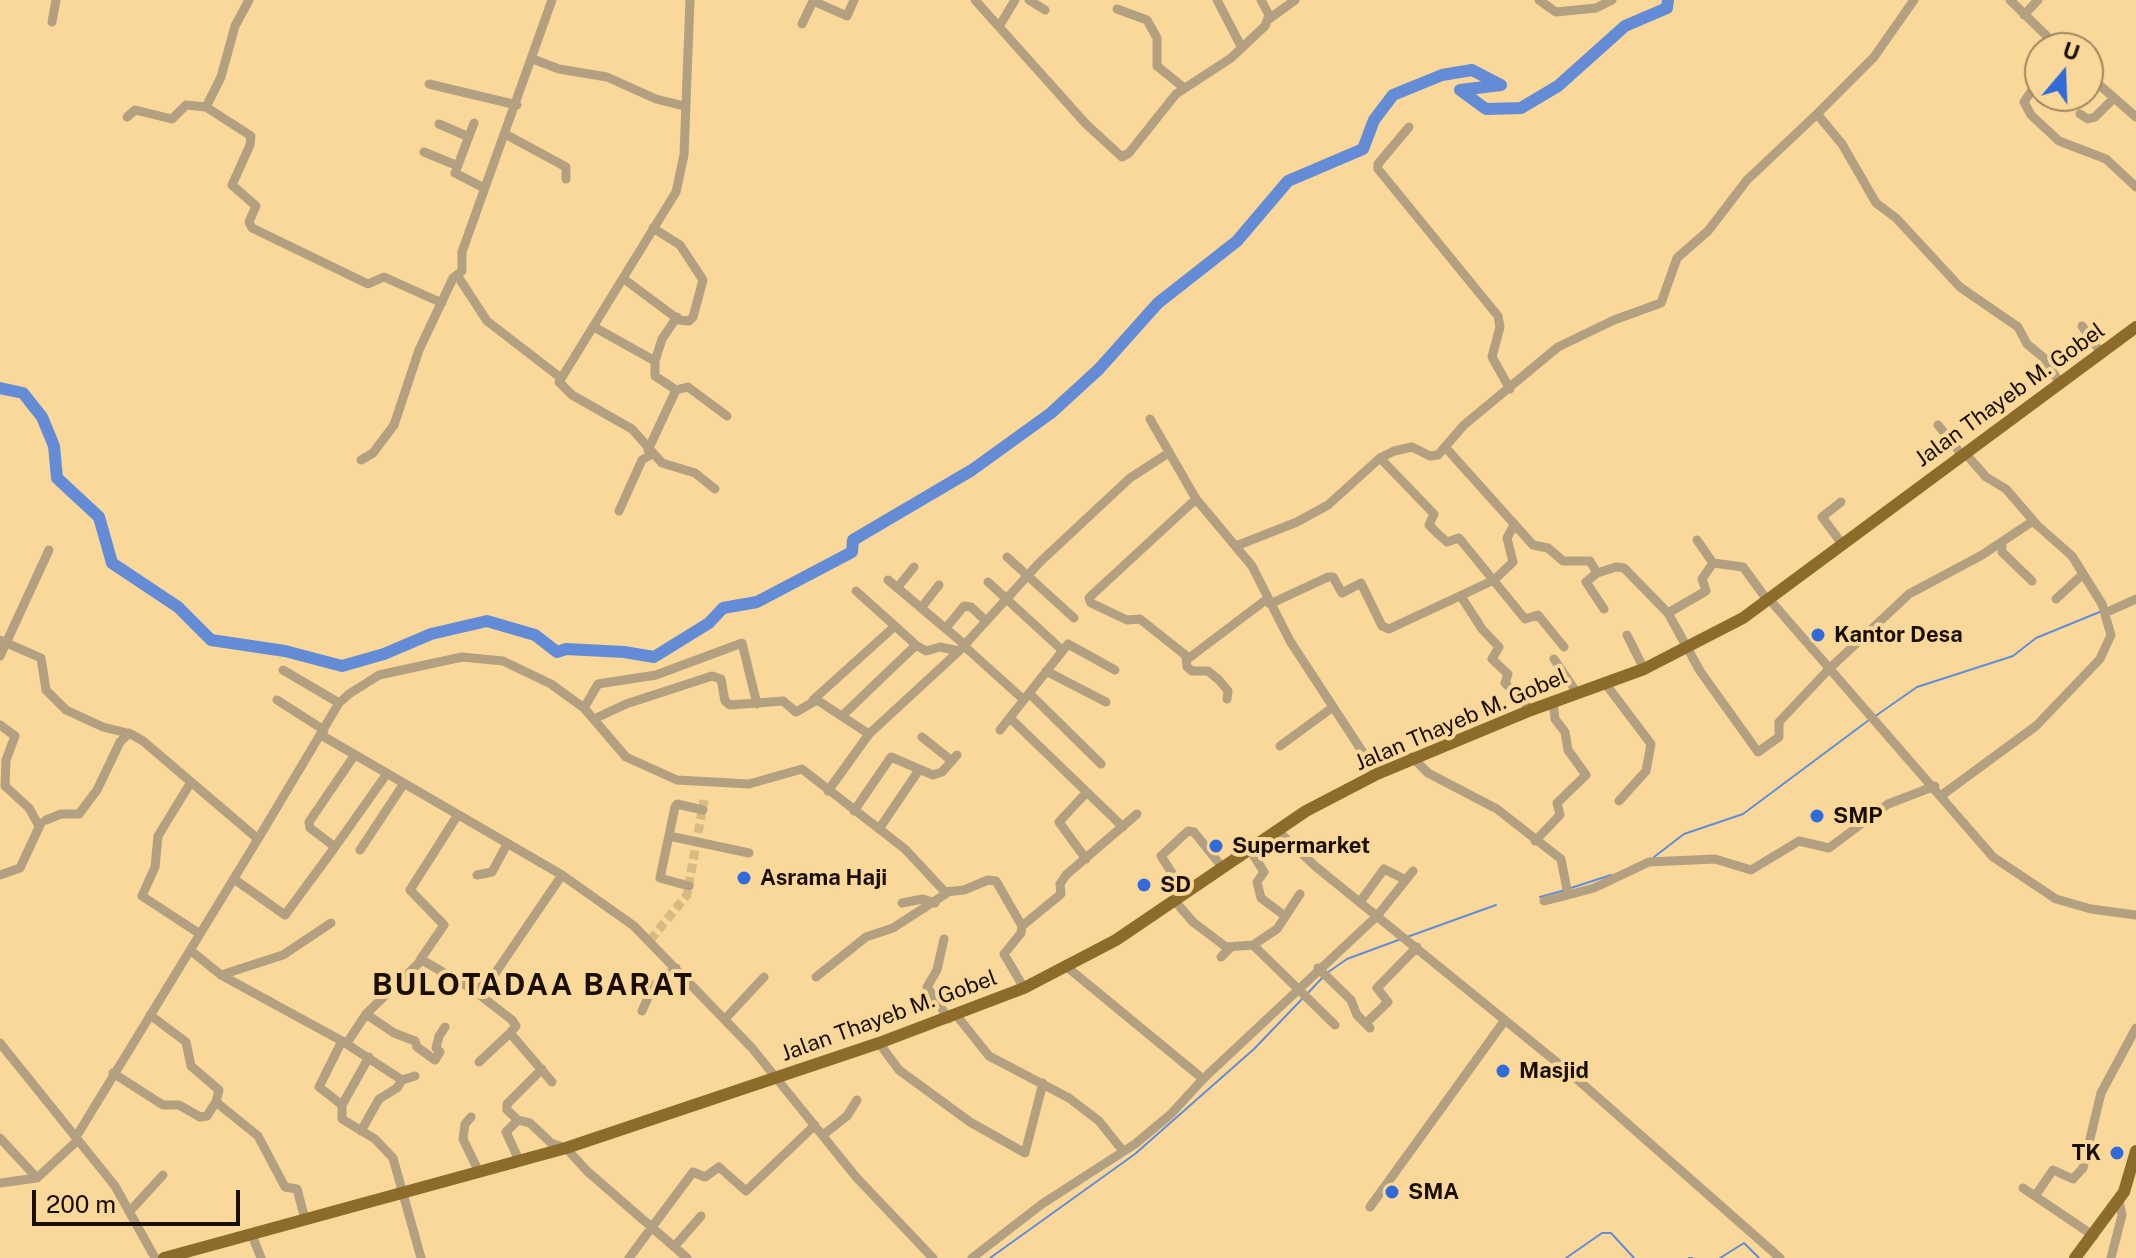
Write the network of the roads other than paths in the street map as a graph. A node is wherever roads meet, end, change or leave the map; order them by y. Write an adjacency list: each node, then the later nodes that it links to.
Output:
1 (56, 0): 21 (street)
2 (249, 0): 33 (street)
3 (552, 0): 26 (street)
4 (690, 0): 32 (street)
5 (854, 0): 22 (street)
6 (975, 0): 23 (street)
7 (1015, 0): 23 (street)
8 (1029, 0): 18 (street)
9 (1217, 0): 25 (street)
10 (1261, 0): 20 (street)
11 (1295, 0): 20 (street)
12 (1539, 0): 13 (street)
13 (1612, 0)
14 (1914, 0): 35 (street)
15 (2010, 0): 19 (street)
16 (2038, 0): 19 (street)
17 (1117, 9): 28 (street)
18 (1045, 10)
19 (2024, 15): 24 (street)
20 (1269, 19): 25 (street)
21 (52, 22)
22 (802, 24)
23 (1000, 25): 28 (street)
24 (2042, 32)
25 (1242, 48): 28 (street)
26 (533, 59): 31 (street); 32 (street)
27 (429, 84): 31 (street)
28 (1183, 87)
29 (2104, 89): 30 (street)
30 (2114, 98): 36 (street); 38 (street)
31 (517, 105): 42 (street)
32 (684, 106): 49 (street)
33 (206, 107): 37 (street); 52 (street)
34 (2028, 112): 47 (street)
35 (1817, 114): 60 (street); 61 (street)
36 (2080, 114)
37 (127, 117)
38 (2136, 117)
39 (474, 123): 43 (street)
40 (439, 124): 43 (street)
41 (1409, 127): 61 (street)
42 (507, 135): 46 (street); 48 (street)
43 (469, 137): 45 (street)
44 (424, 152): 45 (street)
45 (458, 166): 48 (street)
46 (566, 179)
47 (2136, 187)
48 (484, 188): 50 (street)
49 (653, 228): 51 (street); 53 (street)
50 (457, 275): 52 (street); 59 (street)
51 (624, 279): 53 (street); 55 (street)
52 (442, 303): 71 (street)
53 (677, 317): 58 (street)
54 (2082, 326): 57 (street)
55 (594, 327): 58 (street); 59 (street)
56 (2136, 327): 57 (main road, Jalan Thayeb M. Gobel)
57 (2101, 353): 60 (main road, Jalan Thayeb M. Gobel)
58 (655, 361): 62 (street)
59 (561, 378): 67 (street)
60 (2059, 382): 69 (main road, Jalan Thayeb M. Gobel)
61 (1510, 389): 66 (street)
62 (676, 390): 63 (street); 67 (street)
63 (727, 416)
64 (1150, 419): 68 (street)
65 (1938, 425): 69 (street)
66 (1446, 448): 70 (street); 77 (street)
67 (650, 452): 72 (street); 75 (street)
68 (1167, 454): 73 (street); 88 (street)
69 (1964, 454): 76 (street); 80 (main road, Jalan Thayeb M. Gobel)
70 (1380, 458): 81 (street); 90 (street)
71 (361, 460)
72 (715, 489)
73 (1196, 499): 81 (street); 118 (street)
74 (1841, 502): 80 (street)
75 (619, 511)
76 (2033, 521): 79 (street); 87 (street)
77 (1514, 525): 86 (street); 90 (street)
78 (1697, 540): 84 (street)
79 (2002, 542): 91 (street); 121 (street)
80 (1843, 545): 100 (main road, Jalan Thayeb M. Gobel)
81 (1236, 546): 101 (street)
82 (49, 550): 111 (street)
83 (1007, 557): 88 (street)
84 (1713, 563): 100 (street); 105 (street)
85 (914, 567): 94 (street)
86 (1597, 573): 103 (street); 105 (street)
87 (2083, 574): 98 (street); 104 (street)
88 (1028, 576): 97 (street); 106 (street)
89 (888, 580): 94 (street)
90 (1494, 580): 96 (street); 114 (street)
91 (2032, 581)
92 (988, 582): 97 (street)
93 (939, 585): 102 (street)
94 (897, 588): 102 (street)
95 (856, 591): 108 (street)
96 (1462, 598): 101 (street); 137 (street)
97 (1006, 599): 107 (street); 116 (street)
98 (2056, 599)
99 (2136, 599): 104 (street)
100 (1769, 600): 115 (main road, Jalan Thayeb M. Gobel); 121 (street)
101 (1269, 602): 118 (street); 135 (street)
102 (921, 608): 109 (street)
103 (1604, 609)
104 (2104, 609): 159 (street)
105 (1668, 613): 115 (street)
106 (1074, 618)
107 (985, 620): 109 (street); 113 (street)
108 (895, 626): 112 (street); 130 (street)
109 (946, 628): 113 (street)
110 (1627, 635): 120 (street)
111 (3, 642): 117 (street); 144 (street)
112 (916, 645): 113 (street); 138 (street)
113 (962, 647): 127 (street); 145 (street)
114 (1564, 647)
115 (1687, 647): 120 (main road, Jalan Thayeb M. Gobel); 121 (street)
116 (1062, 650): 123 (street); 124 (street)
117 (0, 656)
118 (1186, 657): 128 (street)
119 (1554, 659): 126 (street)
120 (1644, 669): 125 (main road, Jalan Thayeb M. Gobel)
121 (1829, 669): 156 (street)
122 (283, 670): 133 (street)
123 (1115, 670)
124 (1046, 671): 127 (street); 131 (street)
125 (1605, 683): 126 (main road, Jalan Thayeb M. Gobel); 160 (street)
126 (1577, 693): 132 (main road, Jalan Thayeb M. Gobel)
127 (1026, 696): 139 (street); 150 (street)
128 (1227, 699)
129 (277, 700): 143 (street)
130 (813, 700): 134 (street); 138 (street)
131 (1106, 702)
132 (1553, 702): 137 (main road, Jalan Thayeb M. Gobel); 171 (street)
133 (339, 703): 136 (street); 143 (street)
134 (757, 704): 136 (street); 140 (street)
135 (1333, 707): 147 (street); 152 (street)
136 (584, 708): 140 (street)
137 (1531, 710): 149 (main road, Jalan Thayeb M. Gobel)
138 (843, 715): 145 (street)
139 (1010, 718): 142 (street); 158 (street)
140 (594, 719): 157 (street)
141 (0, 725): 165 (street)
142 (1000, 730)
143 (322, 732): 148 (street); 170 (street)
144 (129, 733): 154 (street); 165 (street)
145 (869, 734): 157 (street)
146 (922, 737): 151 (street)
147 (1280, 746)
148 (354, 756): 153 (street); 173 (street)
149 (1412, 757): 152 (main road, Jalan Thayeb M. Gobel); 171 (street)
150 (1101, 764)
151 (919, 770): 162 (street); 167 (street)
152 (1377, 774): 168 (main road, Jalan Thayeb M. Gobel)
153 (386, 775): 155 (street); 173 (street)
154 (191, 782): 170 (street); 199 (street)
155 (403, 785): 164 (street); 174 (street)
156 (1935, 786): 159 (street); 186 (street)
157 (828, 791): 162 (street)
158 (1085, 794): 166 (street); 177 (street)
159 (1942, 795): 194 (street)
160 (1619, 801)
161 (703, 810): 169 (street)
162 (854, 811): 167 (street)
163 (1137, 814): 166 (street)
164 (457, 816): 172 (street); 206 (street)
165 (42, 822): 180 (street)
166 (1123, 827): 177 (street)
167 (879, 829): 187 (street)
168 (1278, 831): 175 (main road, Jalan Thayeb M. Gobel); 191 (street)
169 (669, 836): 176 (street); 185 (street)
170 (258, 839): 183 (street)
171 (1535, 841): 186 (street)
172 (507, 844): 181 (street); 182 (street)
173 (335, 847): 183 (street)
174 (360, 850)
175 (1250, 850): 178 (main road, Jalan Thayeb M. Gobel); 195 (street)
176 (749, 853)
177 (1086, 859): 198 (street)
178 (1222, 867): 189 (main road, Jalan Thayeb M. Gobel); 189 (street)
179 (1413, 871): 184 (street)
180 (0, 875)
181 (477, 875)
182 (562, 875): 208 (street); 214 (street)
183 (234, 879): 199 (street)
184 (1406, 880): 191 (street); 196 (street)
185 (689, 886)
186 (1566, 890): 190 (street)
187 (947, 893): 193 (street); 198 (street)
188 (1300, 894): 195 (street)
189 (1180, 896): 203 (street); 207 (main road, Jalan Thayeb M. Gobel)
190 (1544, 901)
191 (1360, 902): 196 (street)
192 (902, 903): 193 (street)
193 (935, 903): 212 (street)
194 (2136, 915)
195 (1285, 916): 202 (street)
196 (1377, 916): 201 (street); 209 (street)
197 (331, 923): 210 (street)
198 (1022, 926): 213 (street)
199 (200, 934): 204 (street)
200 (944, 939): 219 (street)
201 (1411, 941): 209 (street); 221 (street)
202 (1253, 945): 203 (street); 215 (street)
203 (1230, 948): 205 (street)
204 (190, 950): 210 (street); 218 (street)
205 (1221, 957)
206 (420, 960): 214 (street); 217 (street)
207 (1067, 967): 213 (main road, Jalan Thayeb M. Gobel); 235 (street)
208 (676, 968): 216 (street); 220 (street)
209 (1323, 973): 215 (street)
210 (221, 975): 226 (street)
211 (764, 977): 220 (street)
212 (816, 977)
213 (1024, 988): 219 (main road, Jalan Thayeb M. Gobel)
214 (472, 989): 225 (street)
215 (1302, 995): 222 (street); 235 (street)
216 (642, 1011)
217 (366, 1014): 223 (street); 226 (street)
218 (150, 1015): 232 (street); 240 (street)
219 (953, 1017): 228 (main road, Jalan Thayeb M. Gobel); 238 (street)
220 (725, 1019): 234 (street)
221 (1505, 1020): 261 (street); 277 (street)
222 (1335, 1025)
223 (445, 1027)
224 (2136, 1028): 259 (street)
225 (510, 1033): 230 (street); 231 (street)
226 (344, 1042): 229 (street); 241 (street)
227 (0, 1043): 248 (street)
228 (879, 1043): 234 (main road, Jalan Thayeb M. Gobel); 238 (street)
229 (369, 1057): 236 (street); 241 (street)
230 (479, 1062)
231 (542, 1069): 237 (street); 243 (street)
232 (113, 1073): 240 (street); 248 (street)
233 (415, 1076): 236 (street)
234 (778, 1078): 244 (street); 249 (main road, Jalan Thayeb M. Gobel)
235 (1203, 1079): 250 (street)
236 (402, 1080): 245 (street)
237 (552, 1082)
238 (1043, 1083): 250 (street)
239 (857, 1100): 246 (street)
240 (216, 1102): 264 (street)
241 (342, 1105): 245 (street)
242 (471, 1117): 253 (street)
243 (518, 1120): 249 (street); 252 (street)
244 (815, 1125): 246 (street); 265 (street)
245 (361, 1131): 258 (street)
246 (823, 1135): 275 (street)
247 (0, 1138): 255 (street)
248 (77, 1139): 255 (street); 262 (street)
249 (566, 1148): 252 (main road, Jalan Thayeb M. Gobel); 265 (street)
250 (1123, 1151): 276 (street)
251 (2136, 1154): 260 (main road)
252 (519, 1160): 253 (main road, Jalan Thayeb M. Gobel)
253 (479, 1172): 258 (main road, Jalan Thayeb M. Gobel)
254 (163, 1175): 262 (street)
255 (37, 1178): 256 (street)
256 (0, 1183)
257 (2023, 1188): 259 (street)
258 (402, 1193): 264 (main road, Jalan Thayeb M. Gobel); 272 (street)
259 (2035, 1196): 267 (street)
260 (2126, 1196): 267 (main road); 279 (street)
261 (1370, 1207)
262 (130, 1211): 269 (street)
263 (701, 1216): 268 (street)
264 (305, 1219): 266 (main road, Jalan Thayeb M. Gobel)
265 (654, 1229): 268 (street); 273 (street)
266 (252, 1235): 270 (main road, Jalan Thayeb M. Gobel); 271 (street)
267 (2094, 1236): 278 (main road)
268 (674, 1247): 274 (street)
269 (155, 1258)
270 (164, 1258)
271 (261, 1258)
272 (421, 1258)
273 (629, 1258)
274 (687, 1258)
275 (933, 1258)
276 (972, 1258)
277 (1780, 1258)
278 (2075, 1258)
279 (2111, 1258)

